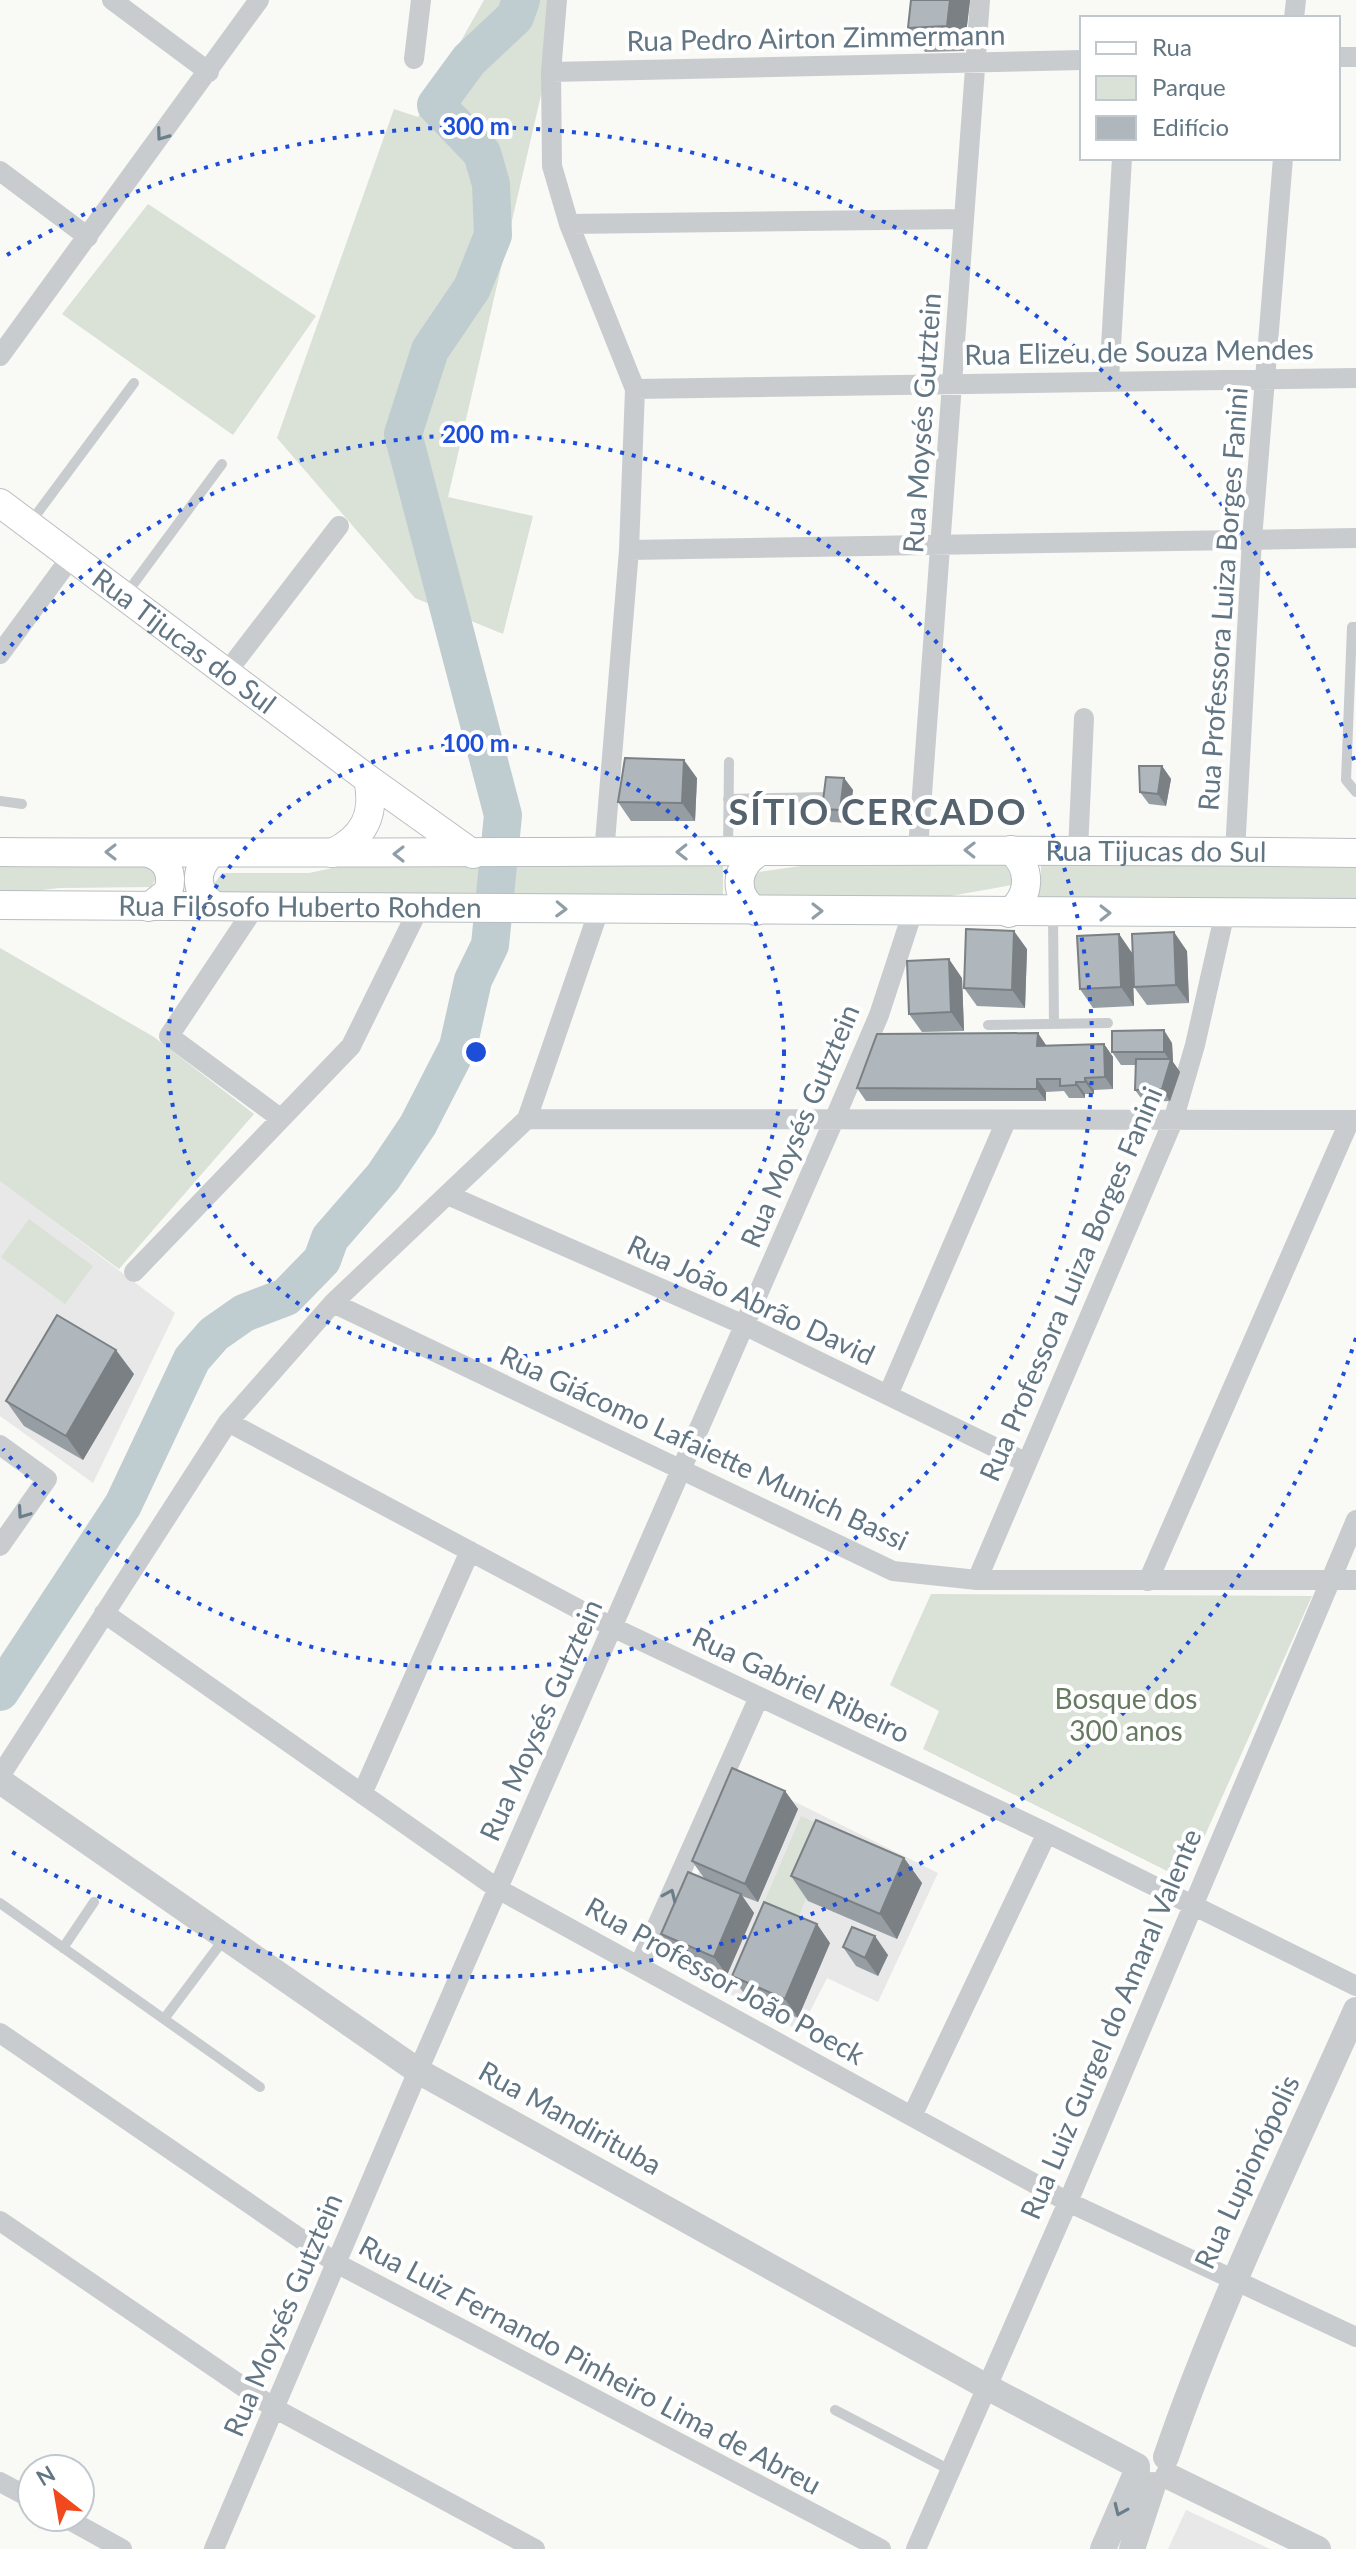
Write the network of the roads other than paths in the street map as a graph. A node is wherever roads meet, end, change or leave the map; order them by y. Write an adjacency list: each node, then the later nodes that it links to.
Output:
1 (112, 0): 9 (street)
2 (259, 0): 9 (street)
3 (421, 0): 6 (street)
4 (557, 0): 10 (street)
5 (980, 0): 8 (street, Rua Moysés Gutztein)
6 (414, 59)
7 (1080, 60): 8 (street, Rua Pedro Airton Zimmermann)
8 (976, 61): 10 (street, Rua Pedro Airton Zimmermann); 14 (street, Rua Moysés Gutztein)
9 (209, 72): 16 (street, one-way to 16)
10 (551, 72): 15 (street)
11 (1122, 160): 20 (street)
12 (1283, 160): 18 (street, Rua Professora Luiza Borges Fanini)
13 (0, 171): 16 (street)
14 (964, 219): 15 (street); 22 (street, Rua Moysés Gutztein)
15 (569, 224): 23 (street)
16 (88, 237): 17 (street)
17 (0, 356)
18 (1266, 378): 19 (street, Rua Elizeu de Souza Mendes); 20 (street, Rua Elizeu de Souza Mendes); 29 (street, Rua Professora Luiza Borges Fanini)
19 (1356, 378)
20 (1109, 380): 22 (street, Rua Elizeu de Souza Mendes)
21 (134, 383): 26 (lane)
22 (953, 383): 23 (street, Rua Elizeu de Souza Mendes); 30 (street, Rua Moysés Gutztein)
23 (635, 389): 31 (street)
24 (222, 464): 33 (lane)
25 (0, 503): 26 (main road, Rua Tijucas do Sul)
26 (29, 524): 32 (main road, Rua Tijucas do Sul)
27 (339, 526): 36 (street)
28 (1356, 538): 29 (street)
29 (1252, 539): 30 (street); 51 (street, Rua Professora Luiza Borges Fanini)
30 (941, 542): 31 (street); 45 (street, Rua Moysés Gutztein)
31 (629, 550): 57 (street)
32 (72, 556): 33 (main road, Rua Tijucas do Sul); 35 (street)
33 (125, 596): 36 (main road, Rua Tijucas do Sul)
34 (1356, 627): 40 (lane)
35 (0, 654)
36 (226, 673): 39 (main road, Rua Tijucas do Sul)
37 (1084, 718): 49 (street)
38 (729, 762): 42 (lane)
39 (368, 779): 54 (main road); 56 (main road, Rua Tijucas do Sul)
40 (1356, 792)
41 (827, 797): 42 (lane)
42 (728, 799): 47 (lane)
43 (0, 801): 44 (lane)
44 (22, 804)
45 (918, 849): 46 (main road, Rua Tijucas do Sul, one-way to 45); 48 (main road, Rua Tijucas do Sul)
46 (1011, 850): 49 (main road, Rua Tijucas do Sul); 67 (main road)
47 (728, 851): 48 (main road, Rua Tijucas do Sul); 57 (main road, Rua Tijucas do Sul, one-way to 57)
48 (761, 851): 64 (main road)
49 (1078, 851): 51 (main road, Rua Tijucas do Sul)
50 (0, 852): 52 (main road, Rua Filósofo Huberto Rohden, one-way to 50)
51 (1235, 852): 55 (main road, Rua Tijucas do Sul)
52 (149, 853): 53 (main road, Rua Filósofo Huberto Rohden); 60 (main road)
53 (212, 853): 54 (main road, Rua Filósofo Huberto Rohden); 59 (main road)
54 (332, 853): 56 (main road, Rua Filósofo Huberto Rohden, one-way to 54)
55 (1356, 853)
56 (475, 854): 57 (main road, Rua Tijucas do Sul)
57 (604, 854)
58 (0, 905): 60 (main road, Rua Filósofo Huberto Rohden)
59 (215, 906): 60 (main road, Rua Filósofo Huberto Rohden); 61 (main road, Rua Filósofo Huberto Rohden)
60 (149, 907)
61 (255, 907): 62 (main road, Rua Filósofo Huberto Rohden); 73 (street)
62 (419, 908): 63 (main road, Rua Filósofo Huberto Rohden, one-way to 63); 73 (street)
63 (599, 910): 64 (main road); 74 (street)
64 (756, 911): 65 (main road, one-way to 65)
65 (913, 911): 67 (main road); 75 (street, Rua Moysés Gutztein)
66 (1225, 912): 68 (main road, one-way to 66); 69 (main road); 78 (street, Rua Professora Luiza Borges Fanini)
67 (1009, 913): 68 (main road)
68 (1053, 913): 71 (lane)
69 (1356, 913)
70 (1108, 1023): 71 (lane)
71 (1054, 1024): 72 (lane)
72 (988, 1025)
73 (280, 1118): 80 (street)
74 (527, 1119): 75 (street); 79 (street)
75 (834, 1120): 77 (street); 82 (street, Rua Moysés Gutztein)
76 (1353, 1120): 78 (street); 94 (street)
77 (1006, 1121): 78 (street); 83 (street)
78 (1173, 1121): 86 (street, Rua Professora Luiza Borges Fanini)
79 (448, 1195): 81 (street); 82 (street, Rua João Abrão David)
80 (134, 1272)
81 (333, 1303): 84 (street); 87 (street, Rua Giácomo Lafaiette Munich Bassi)
82 (744, 1325): 83 (street, Rua João Abrão David); 87 (street, Rua Moysés Gutztein)
83 (888, 1395): 86 (street, Rua João Abrão David)
84 (228, 1422): 90 (street, Rua Gabriel Ribeiro); 95 (street)
85 (0, 1445): 89 (street, one-way to 89)
86 (1027, 1463): 91 (street, Rua Professora Luiza Borges Fanini)
87 (680, 1472): 91 (street, Rua Giácomo Lafaiette Munich Bassi); 96 (street, Rua Moysés Gutztein)
88 (1356, 1520): 92 (street, Rua Luiz Gurgel do Amaral Valente)
89 (0, 1546)
90 (470, 1551): 96 (street, Rua Gabriel Ribeiro); 99 (street)
91 (977, 1580): 94 (street, Rua Giácomo Lafaiette Munich Bassi)
92 (1330, 1580): 93 (street, Rua Giácomo Lafaiette Munich Bassi); 94 (street, Rua Giácomo Lafaiette Munich Bassi); 104 (street, Rua Luiz Gurgel do Amaral Valente)
93 (1356, 1580)
94 (1148, 1581)
95 (104, 1613): 98 (street); 99 (street, Rua Professor João Poeck)
96 (612, 1627): 97 (street, Rua Gabriel Ribeiro); 101 (street, Rua Moysés Gutztein)
97 (759, 1697): 100 (street, Rua Gabriel Ribeiro); 107 (street, one-way to 97)
98 (0, 1779): 105 (street, Rua Mandirituba)
99 (362, 1794): 101 (street, Rua Professor João Poeck)
100 (1047, 1833): 104 (street, Rua Gabriel Ribeiro); 114 (street)
101 (498, 1889): 107 (street, Rua Professor João Poeck); 112 (street, Rua Moysés Gutztein)
102 (94, 1902): 106 (lane)
103 (0, 1903): 106 (lane)
104 (1191, 1906): 108 (street, Rua Gabriel Ribeiro); 115 (street, Rua Luiz Gurgel do Amaral Valente)
105 (225, 1938): 110 (lane); 112 (street, Rua Mandirituba)
106 (63, 1948): 110 (lane)
107 (639, 1966): 114 (street, Rua Professor João Poeck)
108 (1356, 1986)
109 (1356, 2010): 118 (street, Rua Lupionópolis)
110 (164, 2019): 113 (lane)
111 (0, 2033): 117 (street, Rua Luiz Fernando Pinheiro Lima de Abreu)
112 (418, 2071): 117 (street, Rua Moysés Gutztein); 120 (street, Rua Mandirituba)
113 (260, 2087)
114 (912, 2116): 115 (street, Rua Professor João Poeck)
115 (1068, 2202): 118 (street, Rua Professor João Poeck); 120 (street, Rua Luiz Gurgel do Amaral Valente)
116 (0, 2221): 121 (street)
117 (336, 2263): 121 (street, Rua Moysés Gutztein); 129 (street, Rua Luiz Fernando Pinheiro Lima de Abreu)
118 (1233, 2280): 119 (street, Rua Professor João Poeck); 123 (street, Rua Lupionópolis)
119 (1356, 2337)
120 (987, 2387): 123 (street, Rua Mandirituba); 124 (street, Rua Luiz Gurgel do Amaral Valente)
121 (274, 2408): 127 (street, Rua Moysés Gutztein); 128 (street)
122 (835, 2410): 124 (lane)
123 (1151, 2468): 131 (street, Rua Lupionópolis, one-way to 131); 132 (street, Rua Lupionópolis); 133 (street, Rua Mandirituba)
124 (950, 2470): 130 (street, Rua Luiz Gurgel do Amaral Valente)
125 (93, 2533): 126 (street)
126 (122, 2549)
127 (214, 2549)
128 (535, 2549)
129 (881, 2549)
130 (916, 2549)
131 (1103, 2549)
132 (1132, 2549)
133 (1318, 2549)

